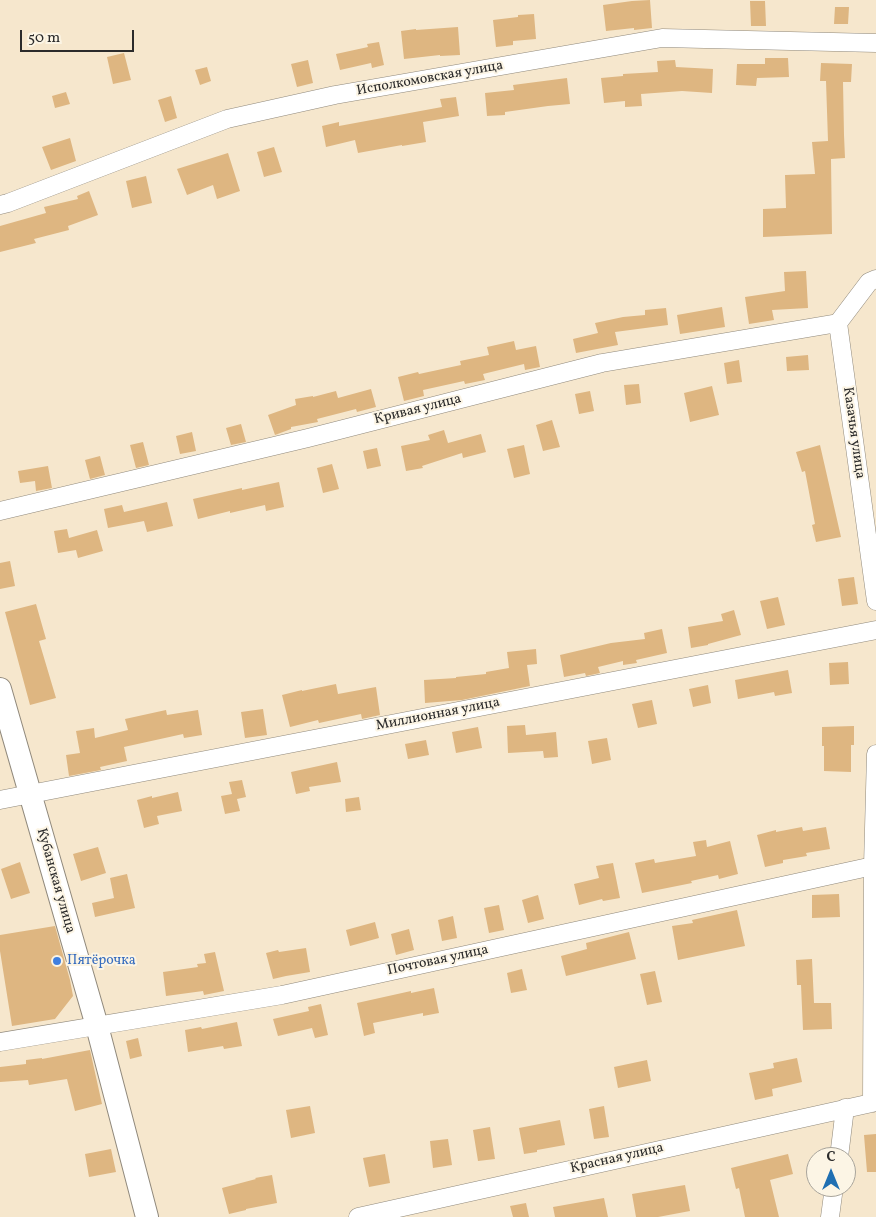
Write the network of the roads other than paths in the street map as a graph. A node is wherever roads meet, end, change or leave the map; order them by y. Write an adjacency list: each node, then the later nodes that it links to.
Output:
1 (876, 43): 2 (street, Исполкомовская улица)
2 (0, 205)
3 (876, 279): 4 (street)
4 (838, 323): 5 (street, Кривая улица); 6 (street, Казачья улица)
5 (0, 511)
6 (876, 602)
7 (876, 630): 10 (street, Миллионная улица)
8 (0, 689): 10 (main road, Кубанская улица)
9 (876, 754): 12 (street)
10 (30, 794): 11 (street, Миллионная улица); 13 (main road, Кубанская улица)
11 (0, 800)
12 (872, 866): 13 (street, Почтовая улица); 15 (street)
13 (97, 1026): 14 (street, Почтовая улица); 19 (main road, Кубанская улица)
14 (0, 1042)
15 (874, 1103): 16 (street, Красная улица)
16 (845, 1108): 17 (street); 20 (street, Красная улица)
17 (839, 1147)
18 (833, 1197): 21 (street)
19 (147, 1217)
20 (358, 1217)
21 (830, 1217)

